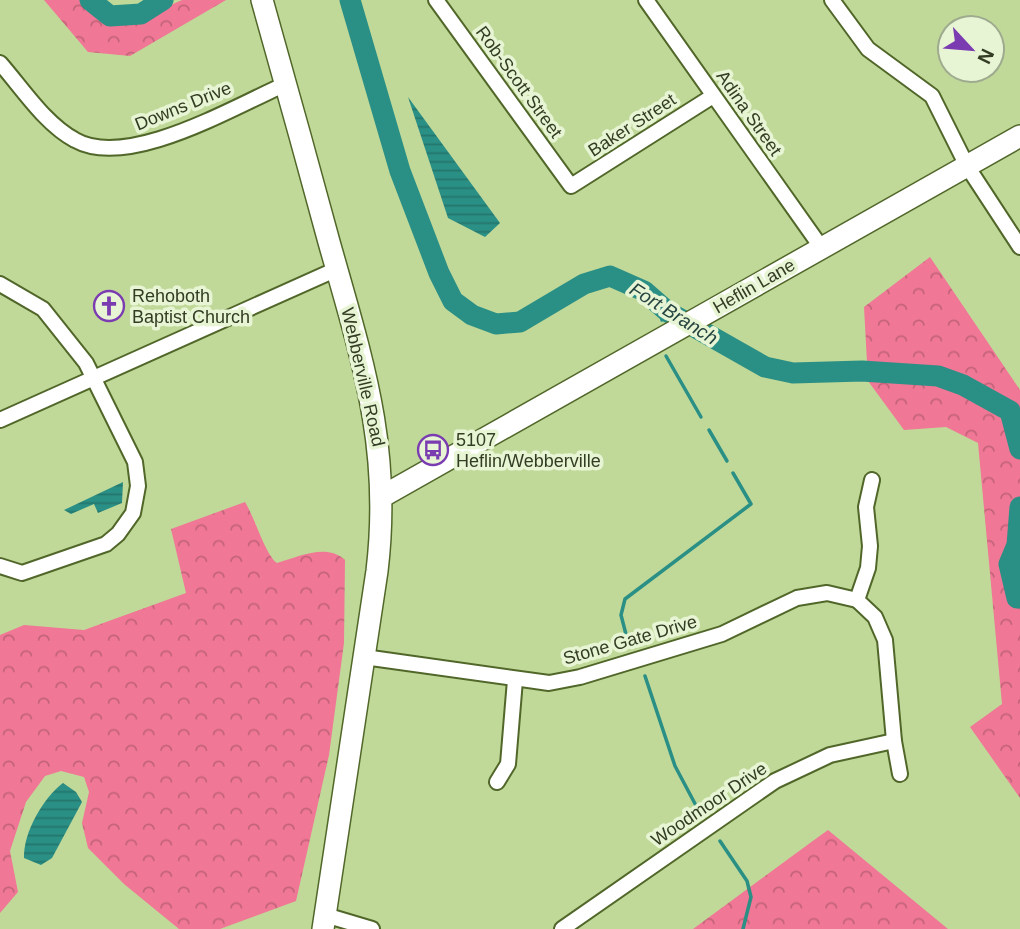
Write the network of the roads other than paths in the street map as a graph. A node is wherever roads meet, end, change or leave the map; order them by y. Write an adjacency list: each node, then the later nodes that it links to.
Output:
1 (262, 0): 6 (street, Webberville Road)
2 (436, 0): 10 (street, Rob-Scott Street)
3 (646, 0): 7 (street, Adina Street)
4 (832, 0): 9 (street)
5 (0, 63): 6 (street, Downs Drive)
6 (286, 85): 13 (street, Webberville Road)
7 (713, 96): 10 (street, Baker Street); 11 (street, Adina Street)
8 (1020, 136): 9 (street, Heflin Lane)
9 (967, 166): 11 (street, Heflin Lane); 12 (street)
10 (571, 186)
11 (821, 247): 18 (street, Heflin Lane)
12 (1020, 247)
13 (337, 269): 15 (street); 17 (street, Webberville Road)
14 (0, 284): 15 (street)
15 (94, 377): 16 (street); 21 (street)
16 (0, 420)
17 (381, 456): 18 (street); 20 (street, Webberville Road)
18 (416, 478): 20 (street, Heflin Lane)
19 (872, 480): 22 (street)
20 (383, 496): 23 (street, Webberville Road)
21 (0, 566)
22 (857, 600): 24 (street, Stone Gate Drive); 25 (street)
23 (364, 657): 24 (street, Stone Gate Drive); 28 (street, Webberville Road)
24 (515, 680): 27 (street)
25 (894, 741): 26 (street); 30 (street, Woodmoor Drive)
26 (900, 774)
27 (497, 782)
28 (324, 922): 29 (street)
29 (372, 929)
30 (562, 929)

